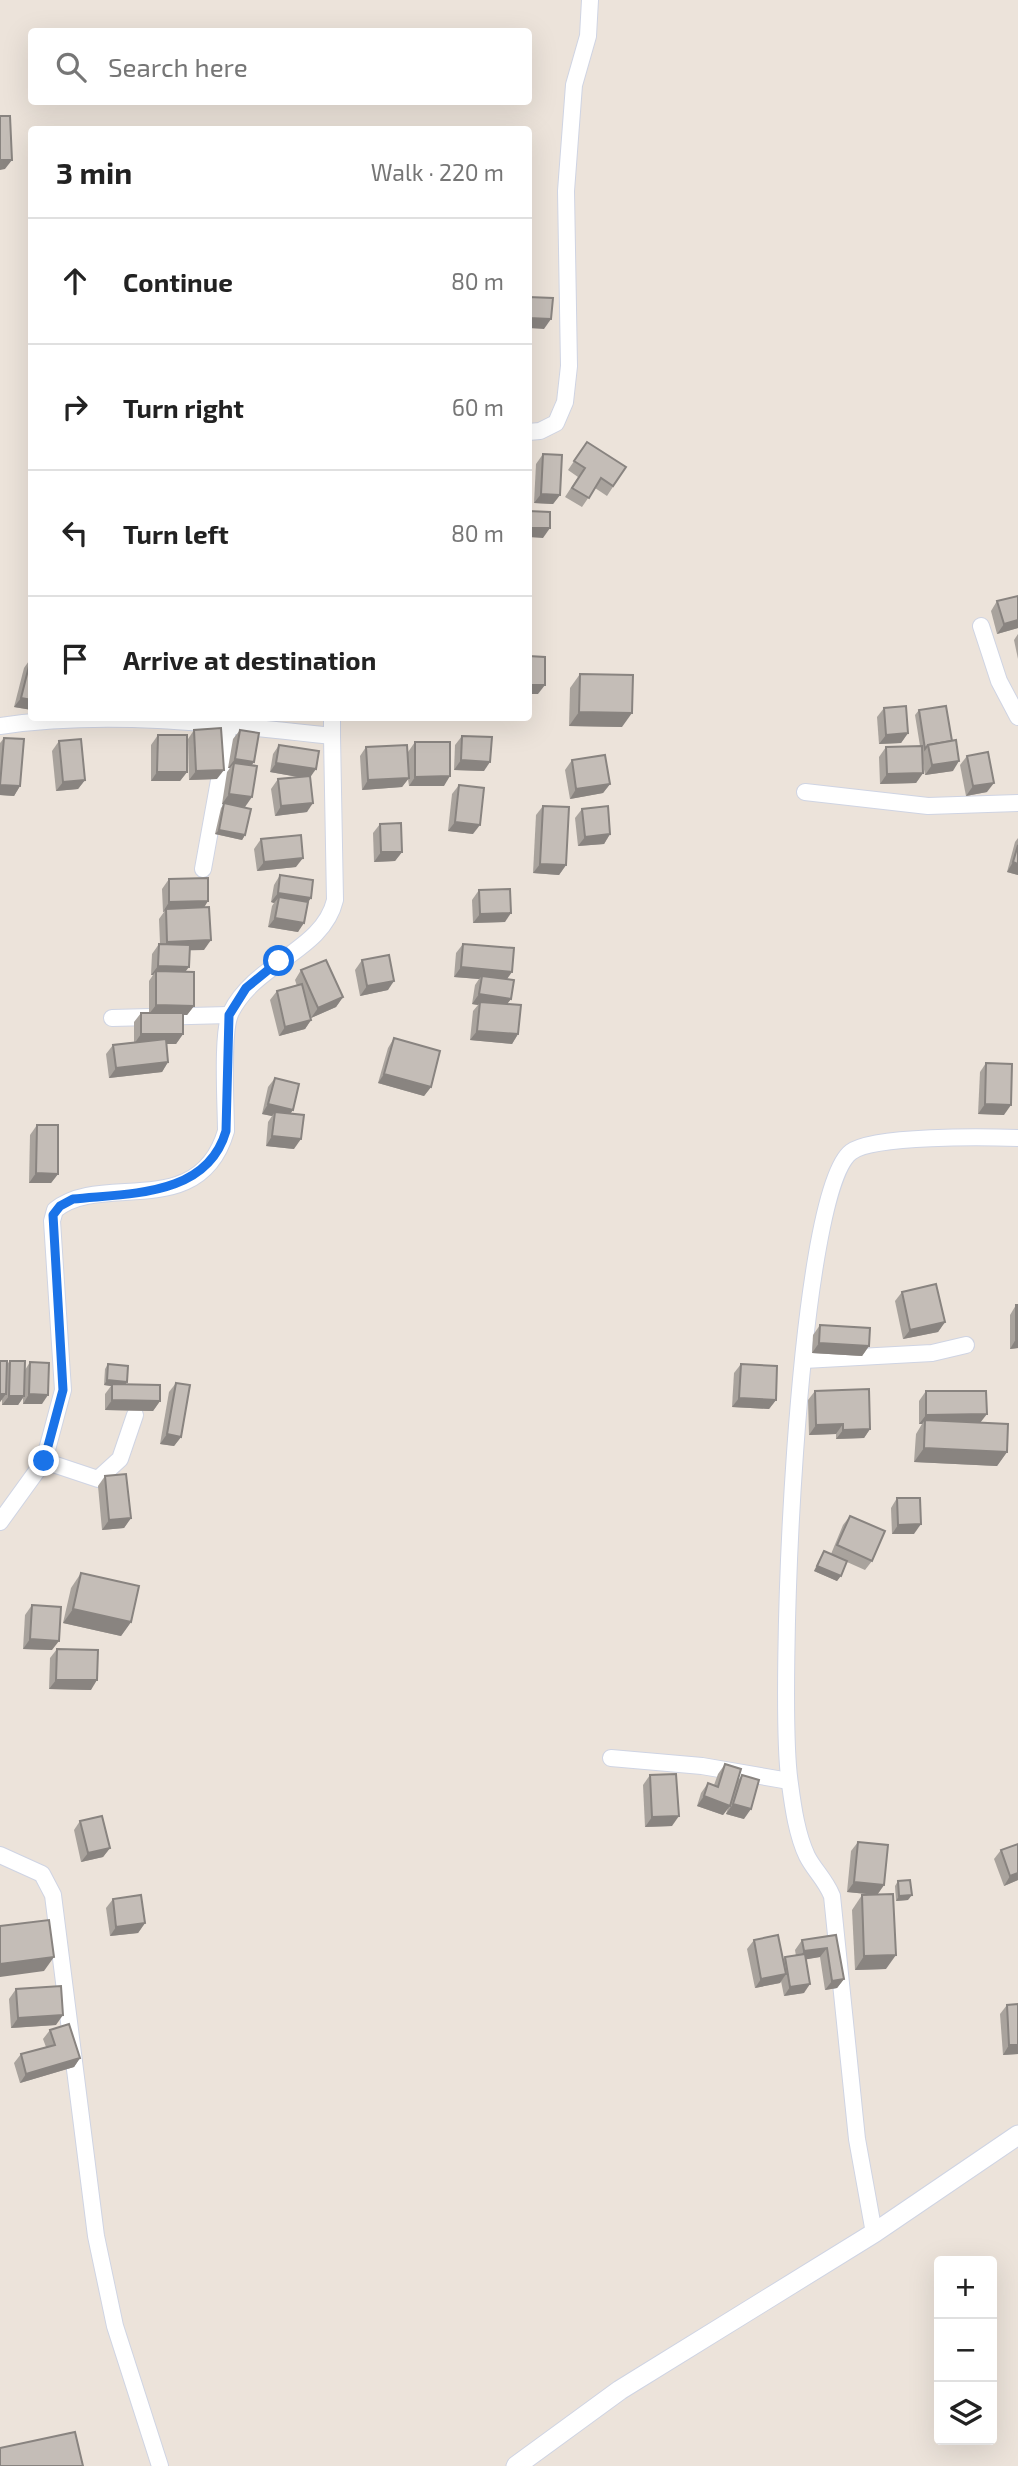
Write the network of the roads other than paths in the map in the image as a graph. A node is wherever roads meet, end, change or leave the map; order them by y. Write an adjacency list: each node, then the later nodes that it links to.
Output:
1 (590, 0): 2 (street)
2 (532, 431)
3 (981, 626): 4 (street)
4 (1018, 718)
5 (64, 721): 9 (street)
6 (157, 721): 8 (street)
7 (332, 721): 10 (street)
8 (229, 725): 10 (street); 13 (street)
9 (0, 726)
10 (332, 736): 14 (street)
11 (805, 792): 12 (street)
12 (1018, 803)
13 (203, 869)
14 (229, 1015): 15 (street); 20 (street)
15 (112, 1018)
16 (1018, 1138): 18 (street)
17 (966, 1345): 18 (street)
18 (804, 1360): 23 (street)
19 (135, 1415): 20 (street)
20 (44, 1461): 21 (street)
21 (0, 1522)
22 (611, 1758): 23 (street)
23 (789, 1781): 26 (street)
24 (0, 1855): 27 (street)
25 (1018, 2136): 26 (street)
26 (874, 2233): 28 (street)
27 (160, 2466)
28 (516, 2466)

